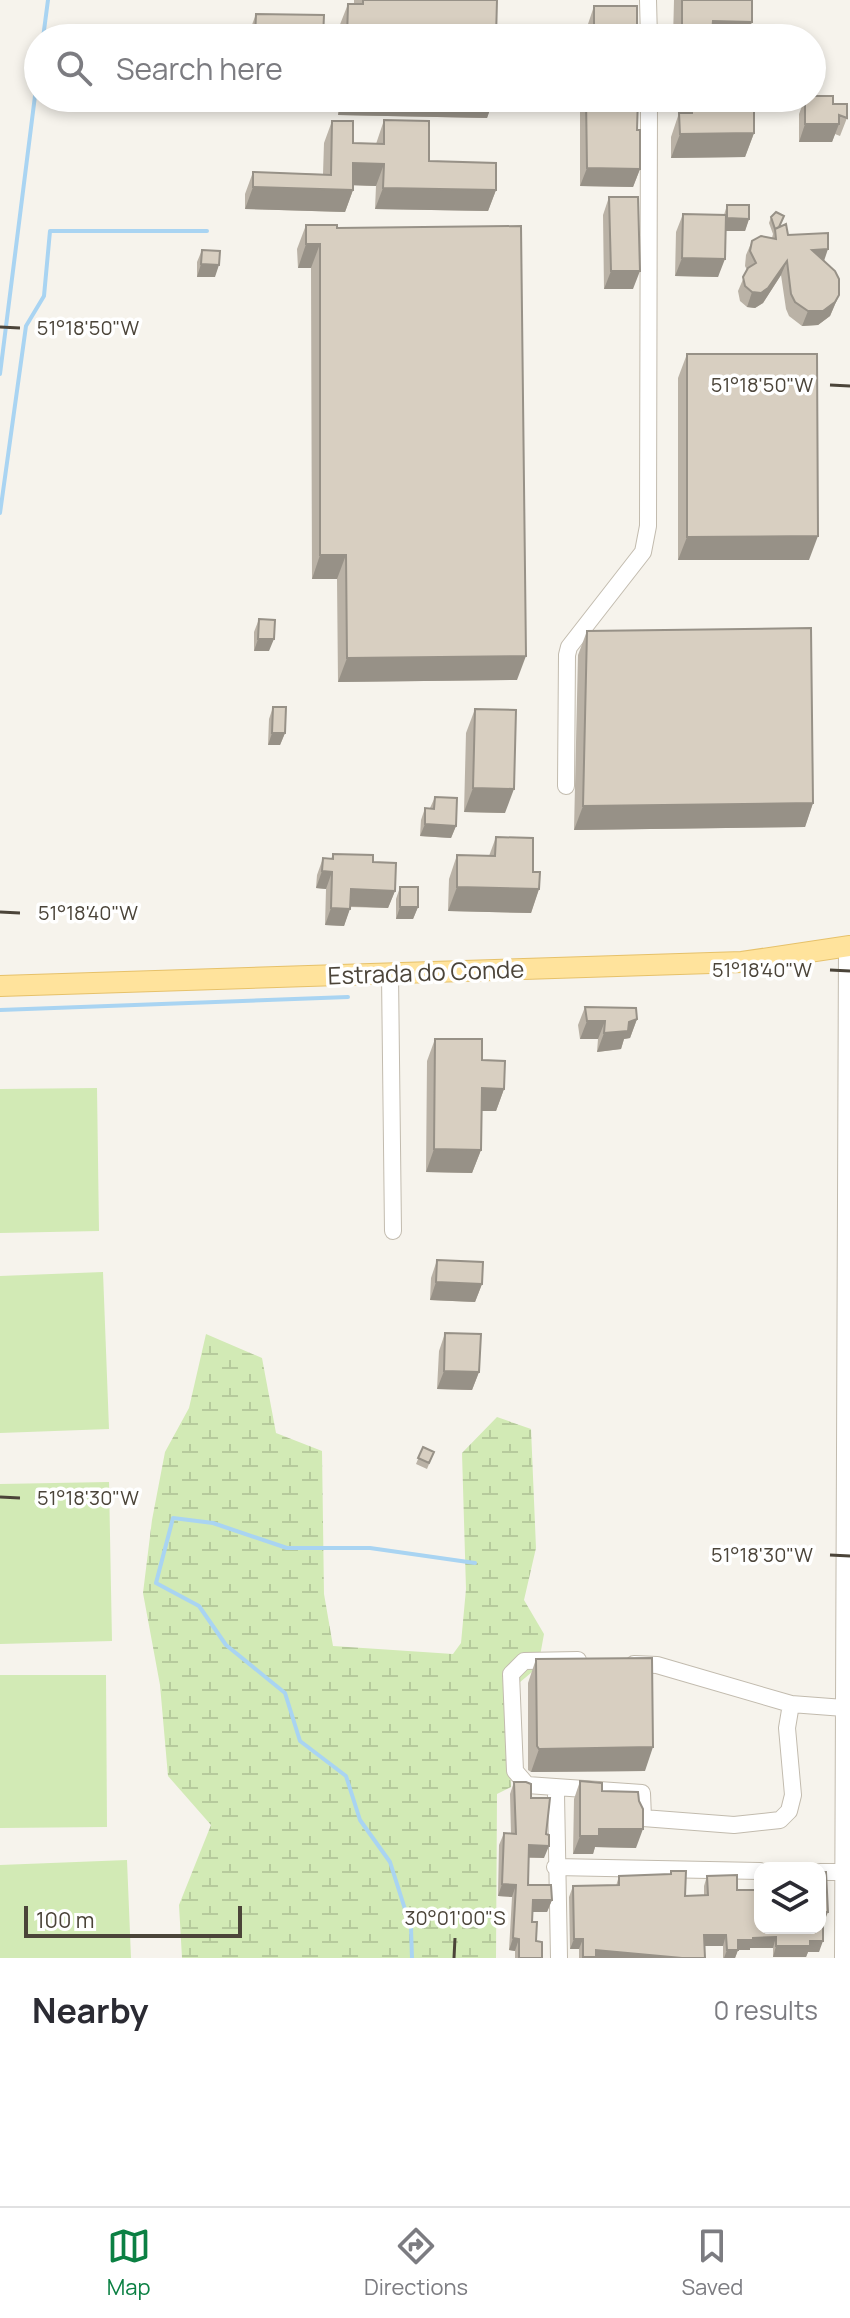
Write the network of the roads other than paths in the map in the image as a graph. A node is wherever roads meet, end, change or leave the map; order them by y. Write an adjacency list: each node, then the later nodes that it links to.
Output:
1 (648, 0): 2 (street)
2 (649, 24)
3 (649, 112): 4 (street)
4 (566, 786)
5 (849, 946): 6 (main road, Estrada do Conde); 10 (street)
6 (390, 974): 7 (main road, Estrada do Conde); 8 (street)
7 (0, 986)
8 (393, 1231)
9 (791, 1704): 9 (street); 10 (street)
10 (844, 1708): 15 (street)
11 (556, 1794): 12 (street)
12 (555, 1867): 13 (street); 16 (street)
13 (754, 1871)
14 (826, 1872): 15 (street)
15 (843, 1872): 17 (street)
16 (559, 1958)
17 (843, 1958)

